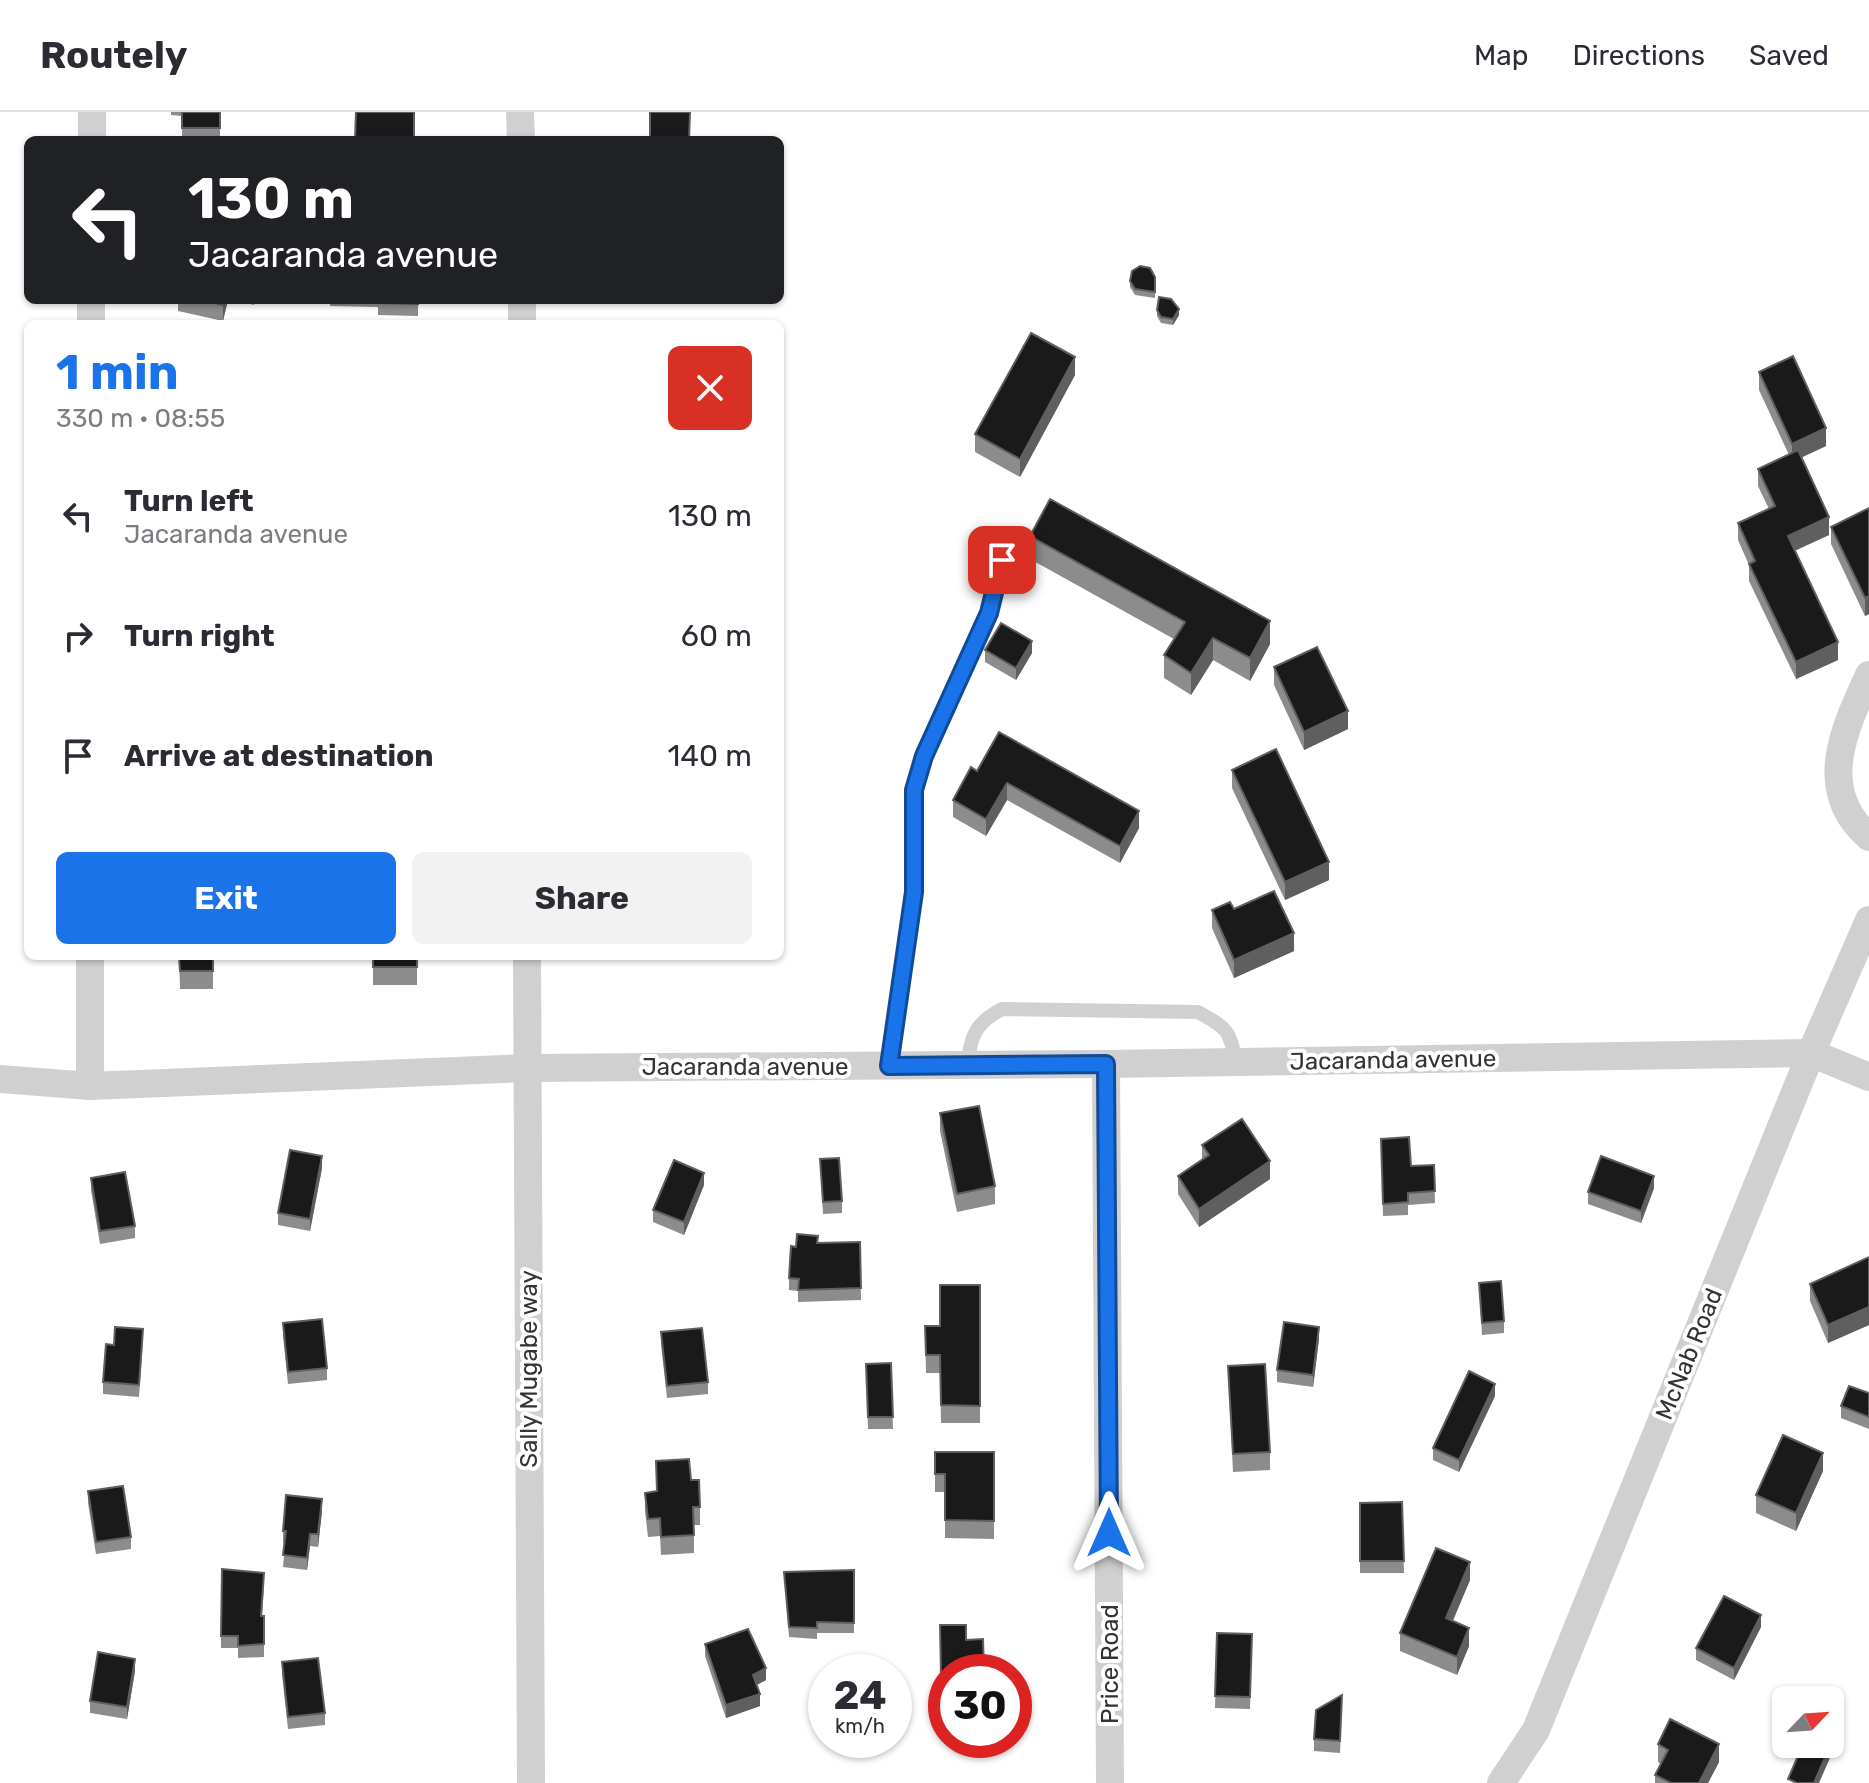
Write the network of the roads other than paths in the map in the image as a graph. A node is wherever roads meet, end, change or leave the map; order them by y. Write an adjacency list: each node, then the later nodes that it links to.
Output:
1 (92, 112): 3 (street)
2 (520, 112): 4 (street)
3 (92, 136)
4 (521, 136)
5 (1002, 560): 15 (lane)
6 (1869, 675): 7 (street)
7 (1869, 837)
8 (1869, 920): 11 (street, McNab Road)
9 (90, 960): 19 (street)
10 (527, 960): 16 (street, Sally Mugabe way)
11 (1811, 1053): 12 (street, Jacaranda avenue); 17 (street, Jacaranda avenue); 22 (street, McNab Road)
12 (1236, 1062): 13 (street, Jacaranda avenue); 14 (lane)
13 (1106, 1064): 14 (street, Jacaranda avenue); 21 (street, Price Road)
14 (967, 1065): 15 (street, Jacaranda avenue)
15 (889, 1066): 16 (street, Jacaranda avenue)
16 (527, 1068): 19 (street, Jacaranda avenue); 20 (street, Sally Mugabe way)
17 (1869, 1077)
18 (0, 1079): 19 (street, Jacaranda avenue)
19 (90, 1086)
20 (531, 1783)
21 (1110, 1783)
22 (1501, 1783)

